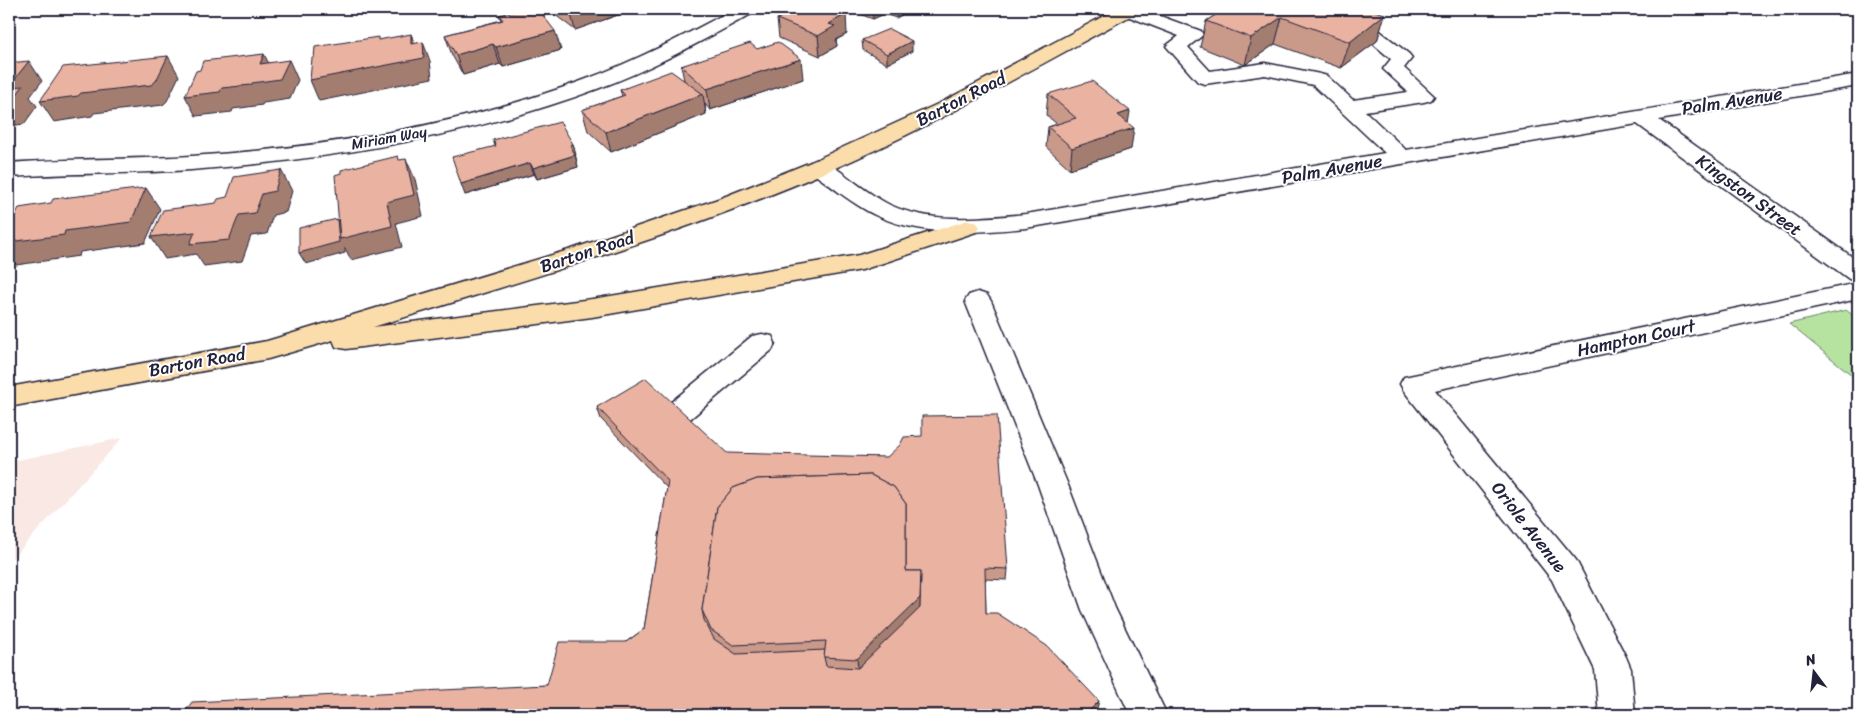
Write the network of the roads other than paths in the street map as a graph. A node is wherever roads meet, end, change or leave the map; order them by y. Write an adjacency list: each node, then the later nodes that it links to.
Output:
1 (747, 9): 9 (street, Miriam Way)
2 (1129, 9): 5 (street); 8 (main road, Barton Road)
3 (1341, 9): 5 (street)
4 (1858, 80): 6 (street, Palm Avenue)
5 (1348, 107): 7 (street)
6 (1640, 116): 7 (street, Palm Avenue); 11 (street, Kingston Street)
7 (1400, 157): 10 (street, Palm Avenue)
8 (819, 167): 10 (street, Palm Avenue); 15 (main road, Barton Road)
9 (9, 170)
10 (968, 227): 15 (main road)
11 (1858, 273)
12 (1858, 291): 16 (street, Hampton Court)
13 (978, 301): 19 (street)
14 (762, 343): 18 (street)
15 (268, 350): 17 (main road, Barton Road)
16 (1414, 384): 20 (street, Oriole Avenue)
17 (9, 396)
18 (680, 411)
19 (1149, 715)
20 (1617, 715)

